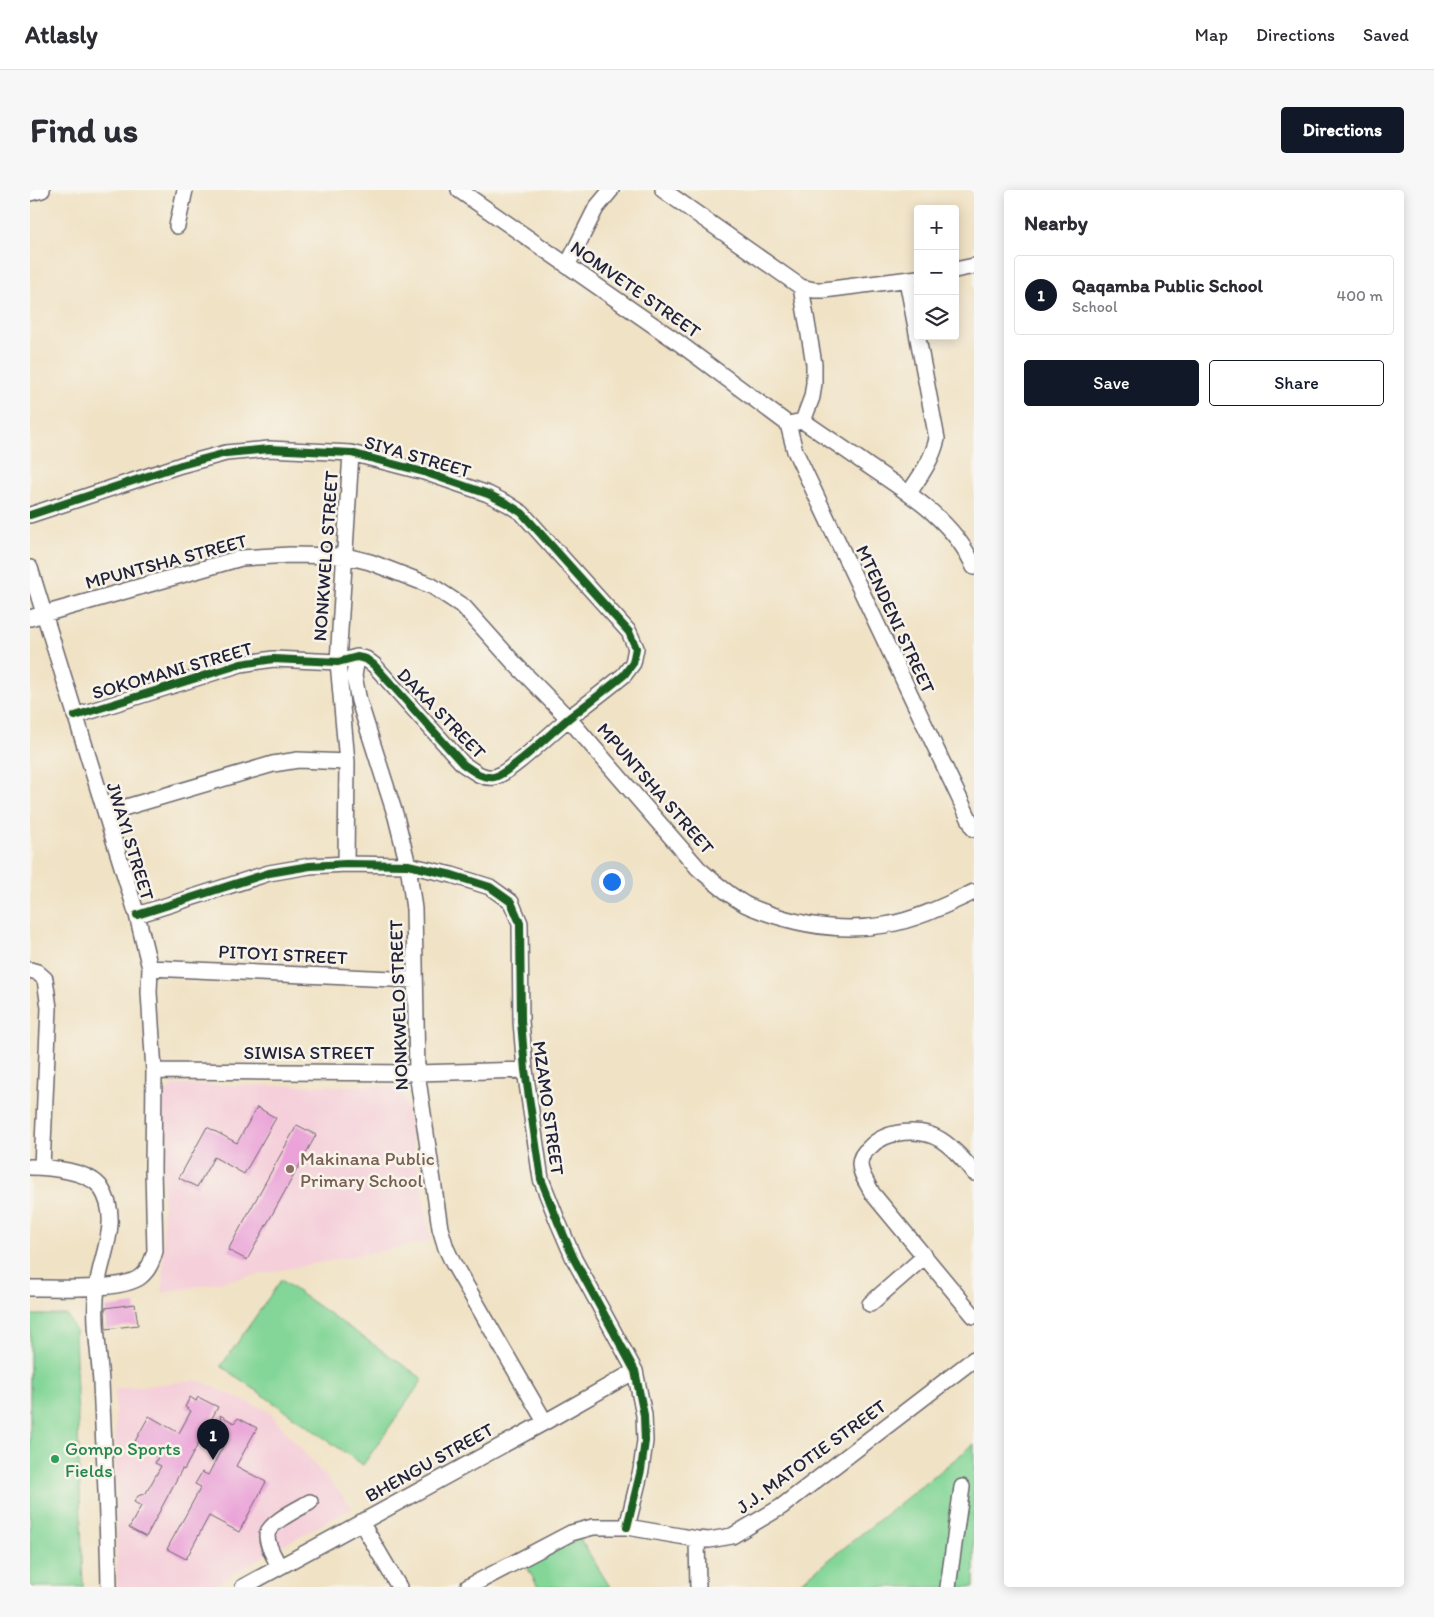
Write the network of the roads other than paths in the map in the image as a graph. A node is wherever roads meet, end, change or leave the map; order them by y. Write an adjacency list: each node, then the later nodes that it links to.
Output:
1 (42, 190): 6 (street)
2 (185, 190): 7 (street)
3 (459, 190): 8 (street, NOMVETE STREET)
4 (611, 190): 8 (street)
5 (663, 190): 12 (street)
6 (30, 193)
7 (177, 226)
8 (567, 266): 14 (street, NOMVETE STREET)
9 (974, 266): 10 (street)
10 (959, 269)
11 (912, 279): 12 (street); 16 (street)
12 (801, 287): 13 (street)
13 (803, 421): 14 (street); 16 (street)
14 (788, 424): 29 (street, MTENDENI STREET)
15 (352, 453): 17 (street, SIYA STREET); 19 (street, NONKWELO STREET); 26 (street, SIYA STREET)
16 (909, 493): 18 (street)
17 (30, 515)
18 (971, 550): 20 (street)
19 (346, 556): 22 (street, MPUNTSHA STREET); 24 (street, NONKWELO STREET); 26 (street, MPUNTSHA STREET)
20 (974, 567)
21 (30, 568): 22 (street, JWAYI STREET)
22 (37, 617): 25 (street, JWAYI STREET)
23 (357, 657): 24 (street); 26 (street, DAKA STREET); 31 (street, NONKWELO STREET)
24 (338, 662): 25 (street, SOKOMANI STREET); 27 (street, NONKWELO STREET)
25 (75, 716): 28 (street, JWAYI STREET)
26 (569, 718): 32 (street, MPUNTSHA STREET)
27 (347, 762): 28 (street); 30 (street, NONKWELO STREET)
28 (106, 813): 33 (street, JWAYI STREET)
29 (974, 829)
30 (346, 864): 31 (street, MZAMO STREET); 33 (street, MZAMO STREET)
31 (408, 865): 36 (street, NONKWELO STREET); 37 (street, MZAMO STREET)
32 (974, 892)
33 (137, 915): 34 (street, JWAYI STREET)
34 (150, 968): 36 (street, PITOYI STREET); 38 (street, JWAYI STREET)
35 (30, 970): 40 (street)
36 (415, 980): 39 (street, NONKWELO STREET)
37 (525, 1070): 39 (street, SIWISA STREET); 48 (street, MZAMO STREET)
38 (154, 1071): 39 (street, SIWISA STREET); 43 (street, JWAYI STREET)
39 (416, 1073): 49 (street, NONKWELO STREET)
40 (36, 1167): 43 (street)
41 (973, 1170): 42 (street)
42 (925, 1256): 45 (street); 46 (street)
43 (97, 1287): 44 (street); 56 (street)
44 (30, 1288)
45 (870, 1304)
46 (974, 1316)
47 (974, 1359): 54 (street, J.J. MATOTIE STREET)
48 (635, 1371): 49 (street, BHENGU STREET); 53 (street, MZAMO STREET)
49 (545, 1422): 52 (street, BHENGU STREET)
50 (962, 1487): 61 (street)
51 (310, 1502): 55 (street)
52 (361, 1522): 55 (street, BHENGU STREET); 58 (street)
53 (627, 1527): 54 (street, J.J. MATOTIE STREET); 59 (street, J.J. MATOTIE STREET)
54 (697, 1539): 60 (street)
55 (279, 1566): 57 (street, BHENGU STREET)
56 (109, 1587)
57 (243, 1587)
58 (399, 1587)
59 (468, 1587)
60 (698, 1587)
61 (948, 1587)

